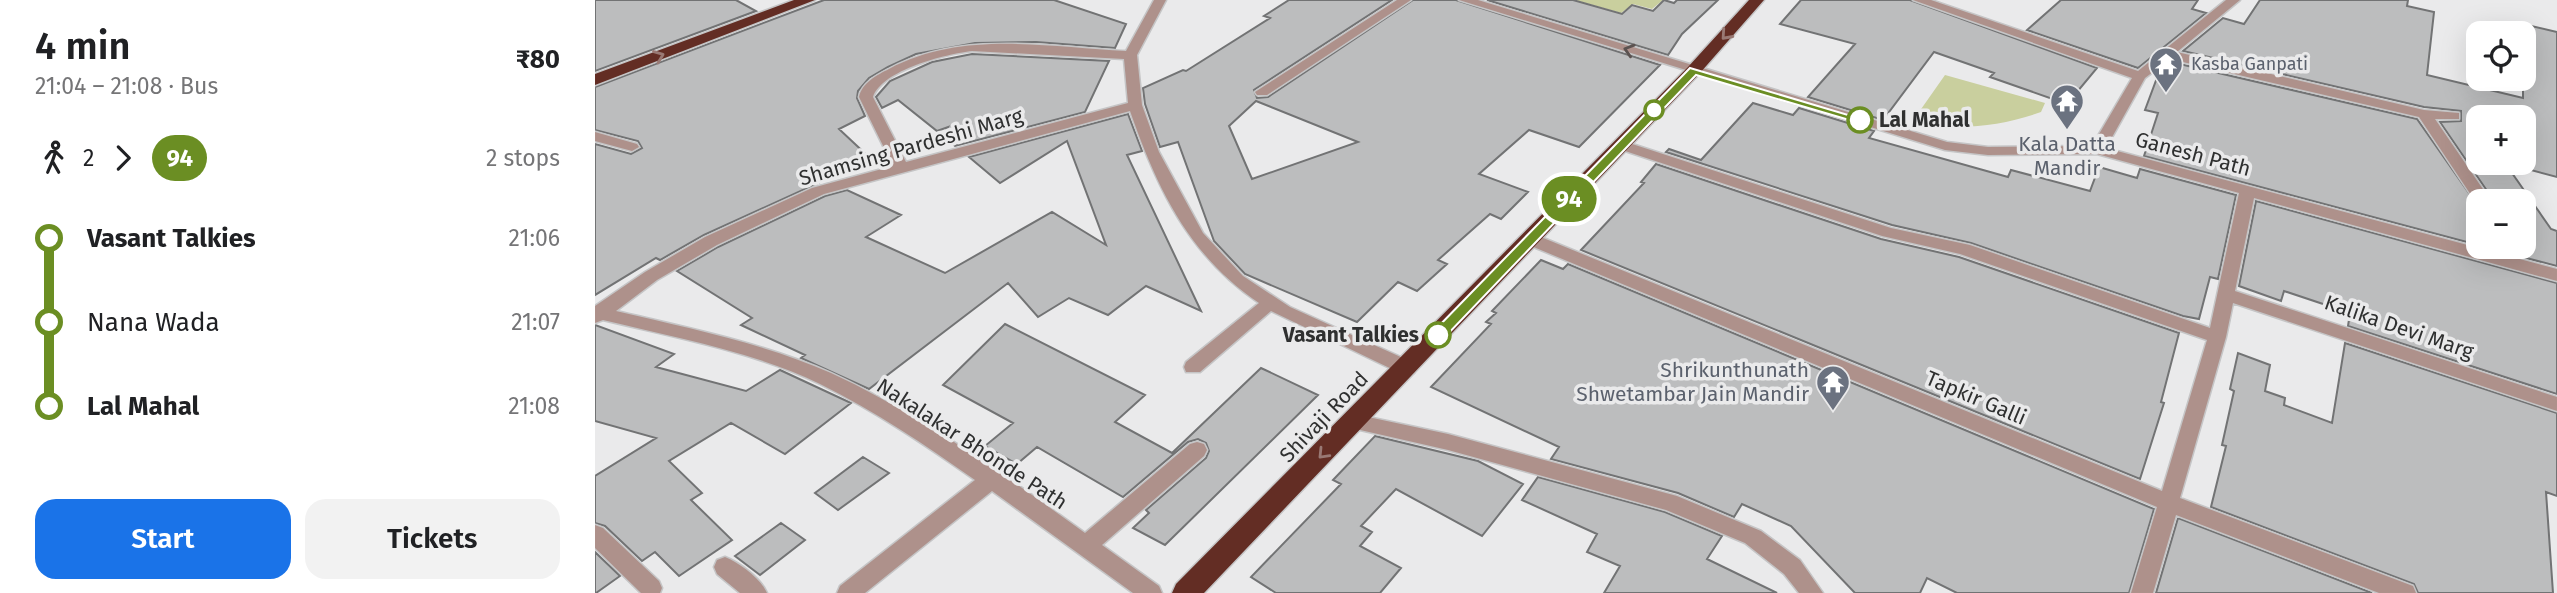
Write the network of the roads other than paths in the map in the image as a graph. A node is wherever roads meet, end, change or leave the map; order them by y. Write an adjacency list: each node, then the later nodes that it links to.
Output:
1 (1160, 0): 9 (street)
2 (1405, 0): 13 (street)
3 (1465, 0): 10 (street, Ganesh Path, one-way to 3)
4 (1757, 0): 10 (highway, Shivaji Road, one-way to 10)
5 (1919, 0): 11 (street)
6 (2234, 0): 8 (street)
7 (794, 2): 12 (highway, one-way to 7)
8 (2167, 54): 11 (street); 15 (street)
9 (1130, 55): 14 (street); 21 (street)
10 (1694, 71): 18 (highway, Shivaji Road); 20 (street, Ganesh Path)
11 (2140, 76): 20 (street)
12 (595, 80)
13 (1262, 92)
14 (1135, 105): 21 (street, Shamsing Pardeshi Marg); 29 (street)
15 (2424, 114): 16 (street); 22 (street)
16 (2453, 116)
17 (595, 136): 19 (street)
18 (1621, 145): 24 (highway, Shivaji Road); 31 (street)
19 (632, 147)
20 (2097, 150): 23 (street, Ganesh Path)
21 (901, 167): 30 (street, Shamsing Pardeshi Marg)
22 (2475, 189)
23 (2248, 191): 25 (street, Ganesh Path); 28 (street)
24 (1530, 239): 33 (highway, Shivaji Road); 38 (street, Tapkir Galli)
25 (2466, 245)
26 (2515, 259): 27 (street, Ganesh Path)
27 (2557, 275)
28 (2227, 294): 31 (street); 34 (street, Kalika Devi Marg)
29 (1271, 302): 32 (street); 33 (street)
30 (596, 314): 37 (street, Nakalakar Bhonde Path)
31 (2217, 337): 38 (street)
32 (1193, 367)
33 (1407, 368): 35 (highway, Shivaji Road)
34 (2557, 404)
35 (1353, 422): 46 (highway, Shivaji Road, one-way to 46); 47 (street)
36 (1198, 450): 40 (street)
37 (990, 480): 40 (street, Nakalakar Bhonde Path); 44 (street)
38 (2169, 503): 48 (street); 49 (street, Tapkir Galli)
39 (595, 534): 42 (street)
40 (1085, 546): 45 (street, Nakalakar Bhonde Path)
41 (725, 567): 43 (street)
42 (650, 588)
43 (756, 593)
44 (848, 593)
45 (1151, 593)
46 (1186, 593)
47 (1812, 593)
48 (2142, 593)
49 (2405, 593)

